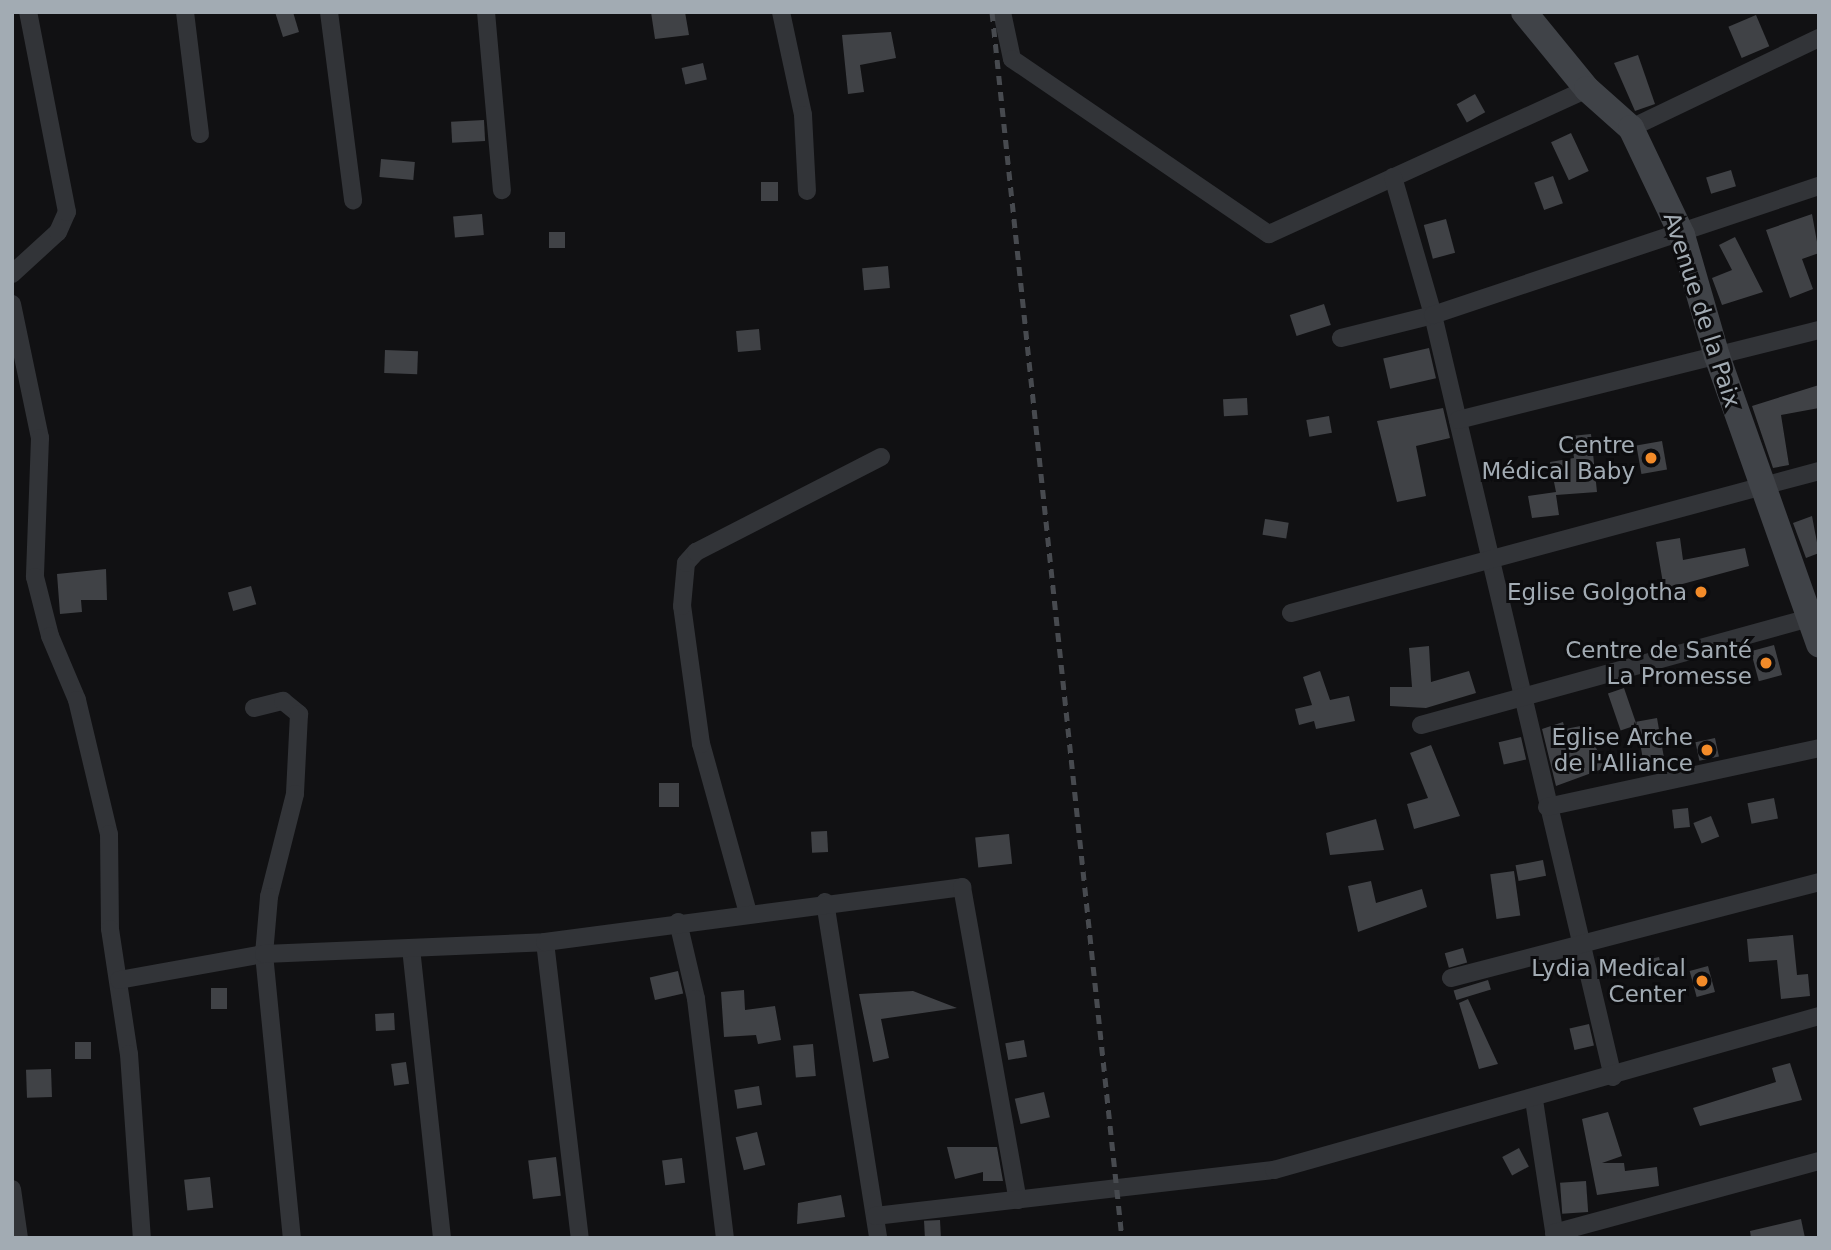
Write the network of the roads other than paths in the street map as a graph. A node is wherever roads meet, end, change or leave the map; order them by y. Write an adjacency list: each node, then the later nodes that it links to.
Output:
1 (28, 12): 18 (street)
2 (185, 12): 11 (street)
3 (329, 12): 16 (street)
4 (486, 12): 14 (street)
5 (780, 12): 15 (street)
6 (1002, 12): 12 (street)
7 (1524, 12): 9 (street, Avenue de la Paix)
8 (1819, 38): 10 (street)
9 (1587, 89): 10 (street, Avenue de la Paix); 12 (street)
10 (1631, 128): 17 (street, Avenue de la Paix)
11 (200, 134)
12 (1393, 177): 20 (street)
13 (1819, 186): 17 (street)
14 (502, 190)
15 (807, 191)
16 (353, 200)
17 (1682, 235): 20 (street); 23 (street, Avenue de la Paix)
18 (12, 274)
19 (12, 304): 46 (street)
20 (1433, 315): 22 (street); 24 (street)
21 (1819, 330): 23 (street)
22 (1341, 338)
23 (1717, 356): 24 (street); 27 (street, Avenue de la Paix)
24 (1458, 420): 28 (street)
25 (881, 457): 39 (street)
26 (1819, 471): 27 (street)
27 (1762, 485): 28 (street); 30 (street, Avenue de la Paix)
28 (1490, 556): 29 (street); 32 (street)
29 (1291, 613)
30 (1814, 617): 31 (street, Avenue de la Paix); 32 (street)
31 (1819, 644)
32 (1519, 693): 34 (street); 36 (street)
33 (254, 708): 44 (street)
34 (1421, 725)
35 (1819, 748): 36 (street)
36 (1547, 807): 41 (street)
37 (1819, 882): 41 (street)
38 (825, 902): 39 (street); 52 (street); 53 (street)
39 (748, 913): 40 (street)
40 (678, 922): 42 (street); 60 (street)
41 (1579, 940): 45 (street); 48 (street)
42 (545, 942): 43 (street); 59 (street)
43 (411, 948): 44 (street); 58 (street)
44 (264, 954): 46 (street); 57 (street)
45 (1451, 978)
46 (119, 980): 56 (street)
47 (1819, 1016): 48 (street)
48 (1613, 1077): 49 (street)
49 (1534, 1100): 52 (street); 54 (street)
50 (1819, 1161): 54 (street)
51 (12, 1189): 55 (street)
52 (1018, 1200): 53 (street)
53 (875, 1216): 61 (street)
54 (1555, 1235)
55 (19, 1238)
56 (142, 1238)
57 (292, 1238)
58 (442, 1238)
59 (580, 1238)
60 (725, 1238)
61 (878, 1238)

